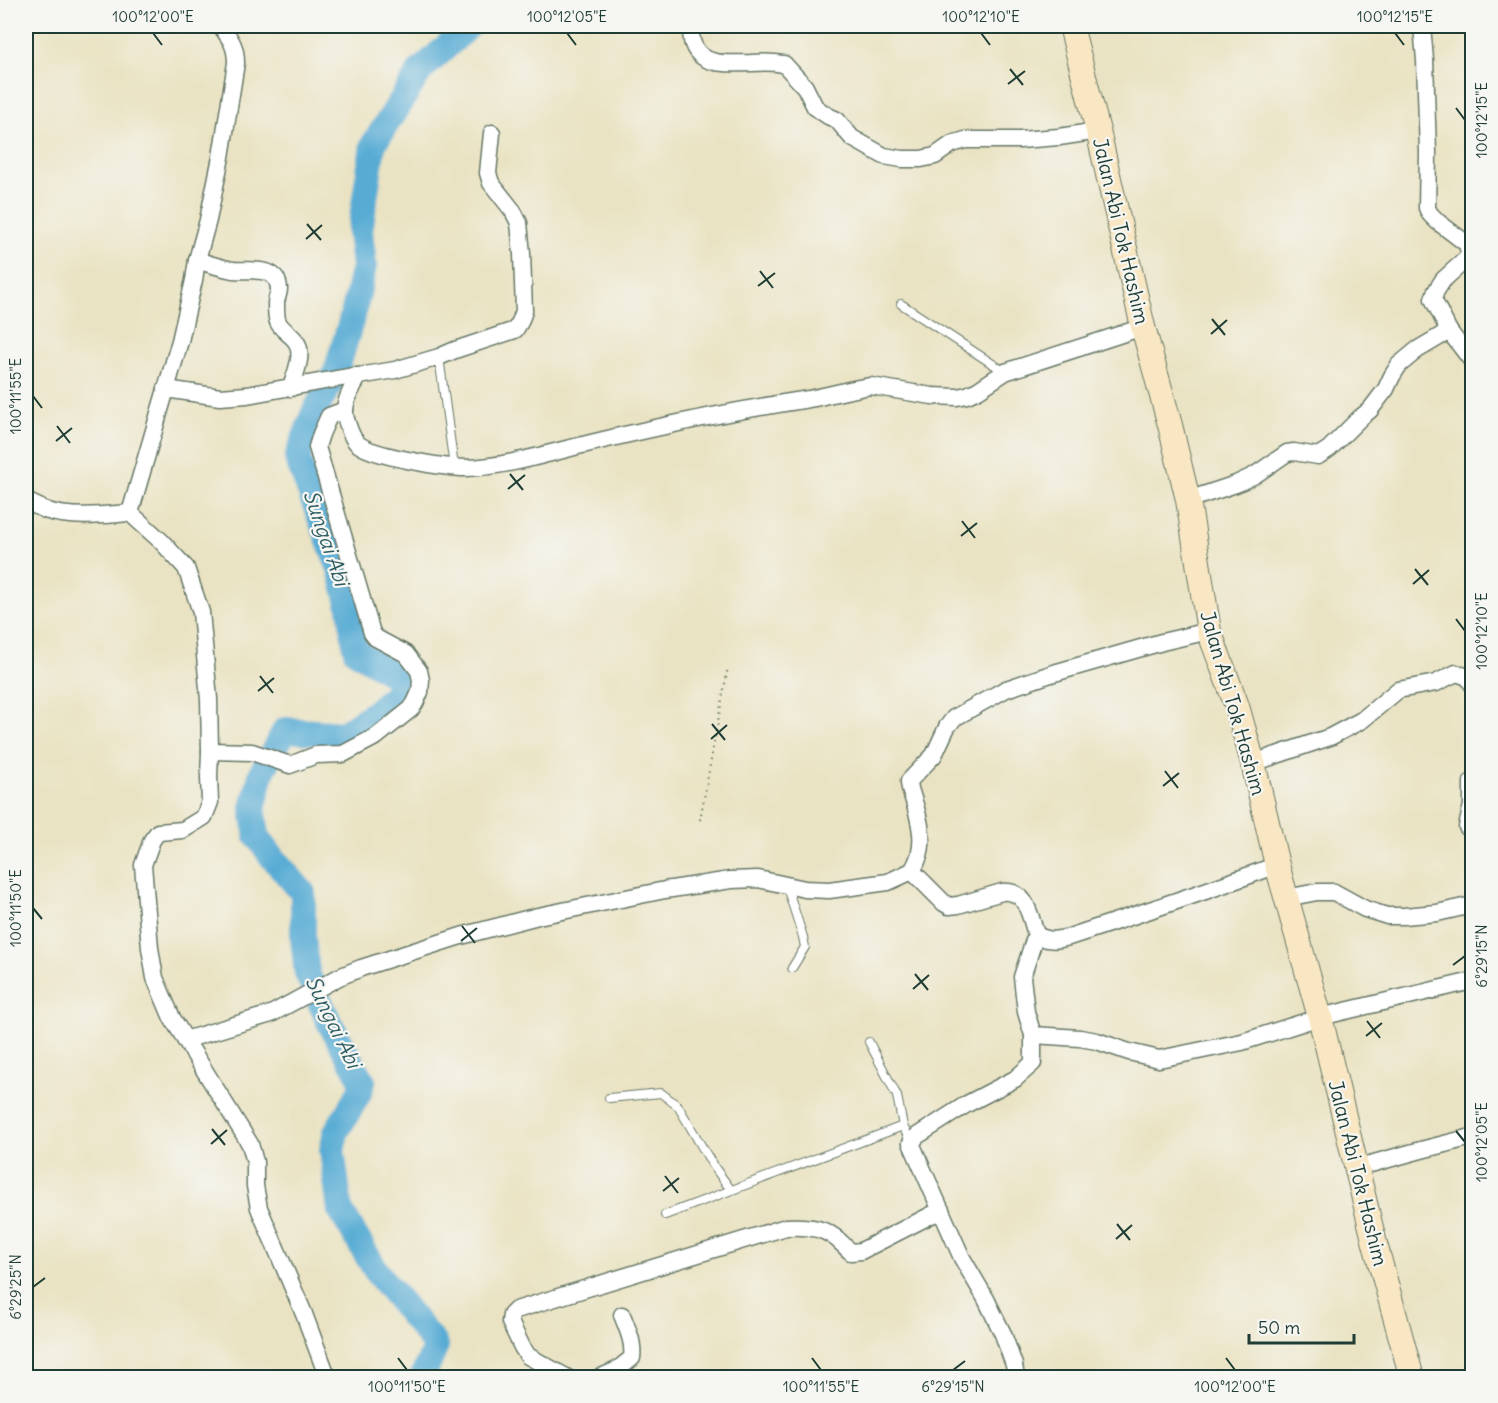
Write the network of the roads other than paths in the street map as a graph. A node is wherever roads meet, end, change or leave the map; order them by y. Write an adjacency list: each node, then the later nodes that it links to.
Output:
1 (221, 26): 7 (street)
2 (691, 26): 5 (street)
3 (1071, 26): 5 (main road, Jalan Abi Tok Hashim)
4 (1422, 26): 10 (street)
5 (1098, 131): 9 (main road, Jalan Abi Tok Hashim)
6 (492, 133): 11 (street)
7 (197, 260): 15 (street); 16 (street)
8 (901, 304): 13 (lane)
9 (1143, 327): 13 (street); 19 (main road, Jalan Abi Tok Hashim)
10 (1449, 331): 12 (street); 19 (street)
11 (439, 357): 14 (street); 18 (lane)
12 (1473, 361)
13 (1005, 372): 18 (street)
14 (359, 376): 15 (street); 17 (street)
15 (291, 388): 16 (street)
16 (166, 389): 21 (street)
17 (345, 410): 18 (street); 24 (street)
18 (454, 467)
19 (1188, 500): 22 (main road, Jalan Abi Tok Hashim)
20 (26, 501): 21 (street)
21 (130, 513): 24 (street)
22 (1209, 631): 25 (main road, Jalan Abi Tok Hashim); 29 (street)
23 (1473, 684): 25 (street)
24 (210, 751): 38 (street)
25 (1253, 763): 28 (main road, Jalan Abi Tok Hashim)
26 (1473, 782): 27 (street)
27 (1467, 826)
28 (1277, 865): 31 (main road, Jalan Abi Tok Hashim); 33 (street)
29 (912, 871): 30 (street); 33 (street)
30 (786, 884): 34 (lane); 38 (street)
31 (1286, 898): 32 (street); 36 (main road, Jalan Abi Tok Hashim)
32 (1473, 905)
33 (1036, 934): 37 (street)
34 (792, 968)
35 (1473, 981): 36 (street)
36 (1320, 1017): 37 (street); 44 (main road, Jalan Abi Tok Hashim)
37 (1033, 1035): 43 (street)
38 (185, 1040): 49 (street)
39 (869, 1042): 41 (lane)
40 (609, 1098): 45 (lane)
41 (903, 1126): 43 (lane); 45 (lane)
42 (1473, 1137): 44 (street)
43 (910, 1143): 46 (street)
44 (1356, 1168): 53 (main road, Jalan Abi Tok Hashim)
45 (731, 1190): 47 (lane)
46 (941, 1209): 50 (street); 52 (street)
47 (665, 1215)
48 (622, 1316): 51 (street)
49 (331, 1377)
50 (568, 1377)
51 (599, 1377)
52 (1016, 1377)
53 (1412, 1377)

